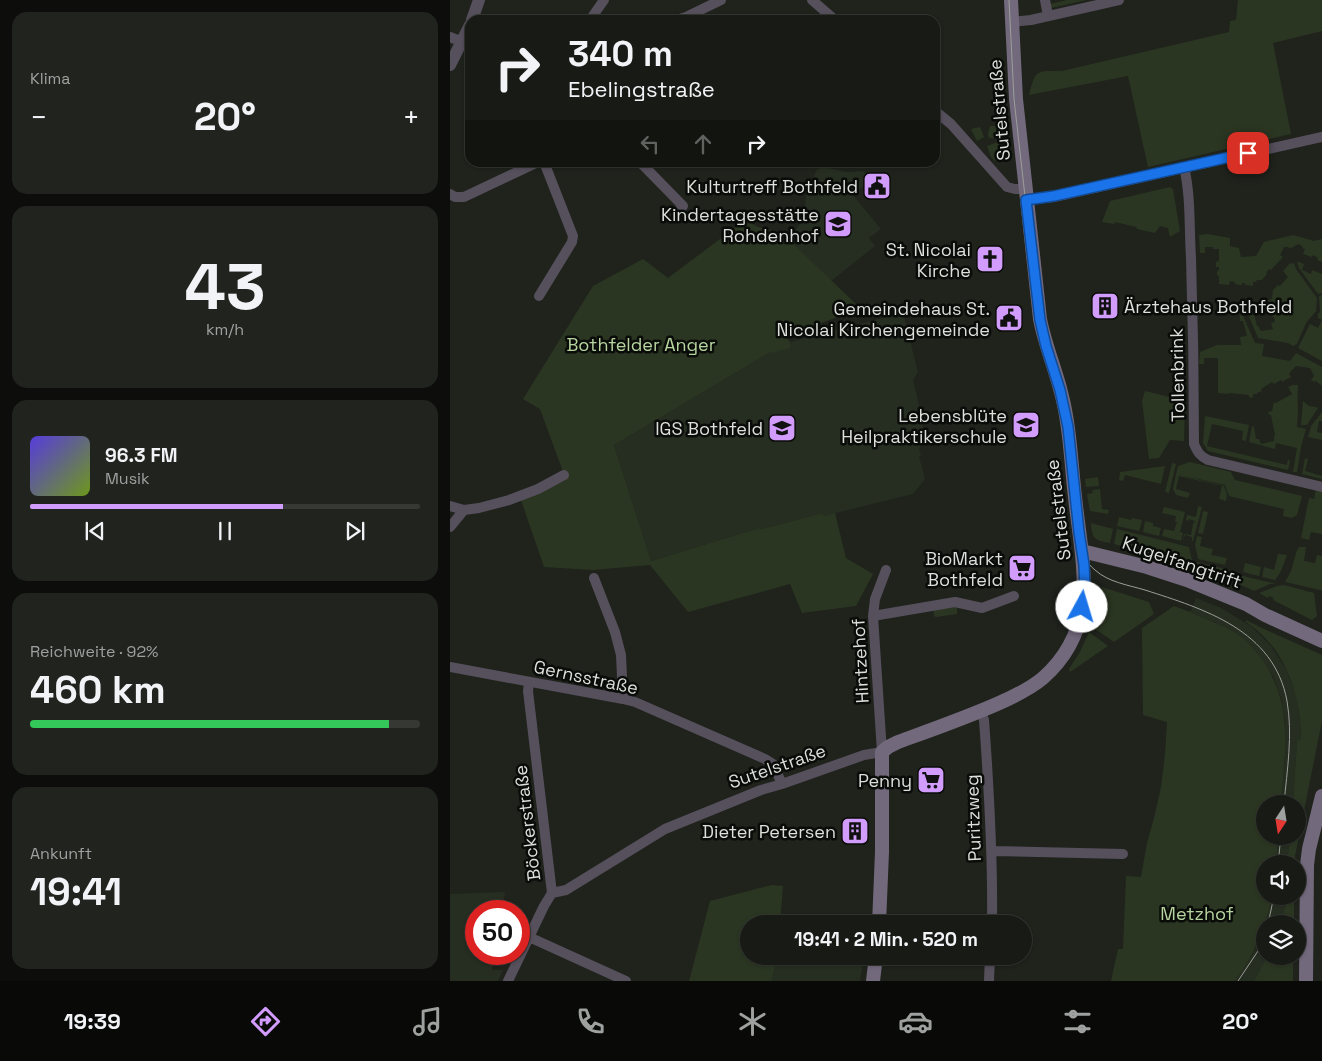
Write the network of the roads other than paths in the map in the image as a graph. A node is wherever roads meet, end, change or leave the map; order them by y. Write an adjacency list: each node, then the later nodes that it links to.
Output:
1 (479, 0): 8 (street)
2 (604, 0): 9 (street)
3 (721, 0): 10 (street)
4 (1011, 0): 13 (main road, Sutelstraße)
5 (1045, 0): 12 (street)
6 (1119, 0): 12 (street)
7 (818, 2): 11 (street)
8 (474, 15)
9 (594, 15)
10 (690, 15)
11 (830, 15)
12 (1048, 16): 13 (street)
13 (1012, 22): 23 (main road, Sutelstraße)
14 (461, 42): 15 (street)
15 (450, 65)
16 (940, 115): 23 (street)
17 (1322, 137): 21 (street)
18 (527, 167): 22 (street)
19 (546, 167): 25 (street)
20 (645, 167): 24 (street)
21 (1184, 167): 23 (street); 27 (street, Tollenbrink)
22 (450, 194)
23 (1026, 194): 31 (main road, Sutelstraße)
24 (680, 209)
25 (539, 296)
26 (564, 475): 29 (street)
27 (1322, 487)
28 (450, 506): 29 (street)
29 (464, 510): 30 (street)
30 (450, 528)
31 (1082, 551): 36 (main road, Kugelfangtrift); 40 (main road, Sutelstraße)
32 (886, 570): 35 (street, Hintzehof)
33 (594, 578): 39 (street)
34 (1014, 596): 35 (street)
35 (873, 616): 41 (street, Hintzehof)
36 (1322, 641)
37 (450, 667): 38 (street, Gernsstraße)
38 (530, 682): 39 (street, Gernsstraße); 46 (street, Böckerstraße)
39 (623, 699): 42 (street, Gernsstraße)
40 (981, 711): 41 (main road, Sutelstraße); 44 (street, Puritzweg)
41 (882, 752): 42 (street, Sutelstraße); 47 (main road)
42 (782, 784): 46 (street, Sutelstraße)
43 (1322, 796): 58 (main road)
44 (992, 851): 45 (street); 48 (street, Puritzweg)
45 (1123, 854)
46 (552, 893): 49 (street, Böckerstraße)
47 (879, 915)
48 (992, 915)
49 (530, 933)
50 (530, 938): 55 (street)
51 (515, 965): 54 (street, Böckerstraße)
52 (875, 965): 56 (main road)
53 (990, 965): 57 (street)
54 (508, 981)
55 (626, 981)
56 (873, 981)
57 (989, 981)
58 (1306, 981)

